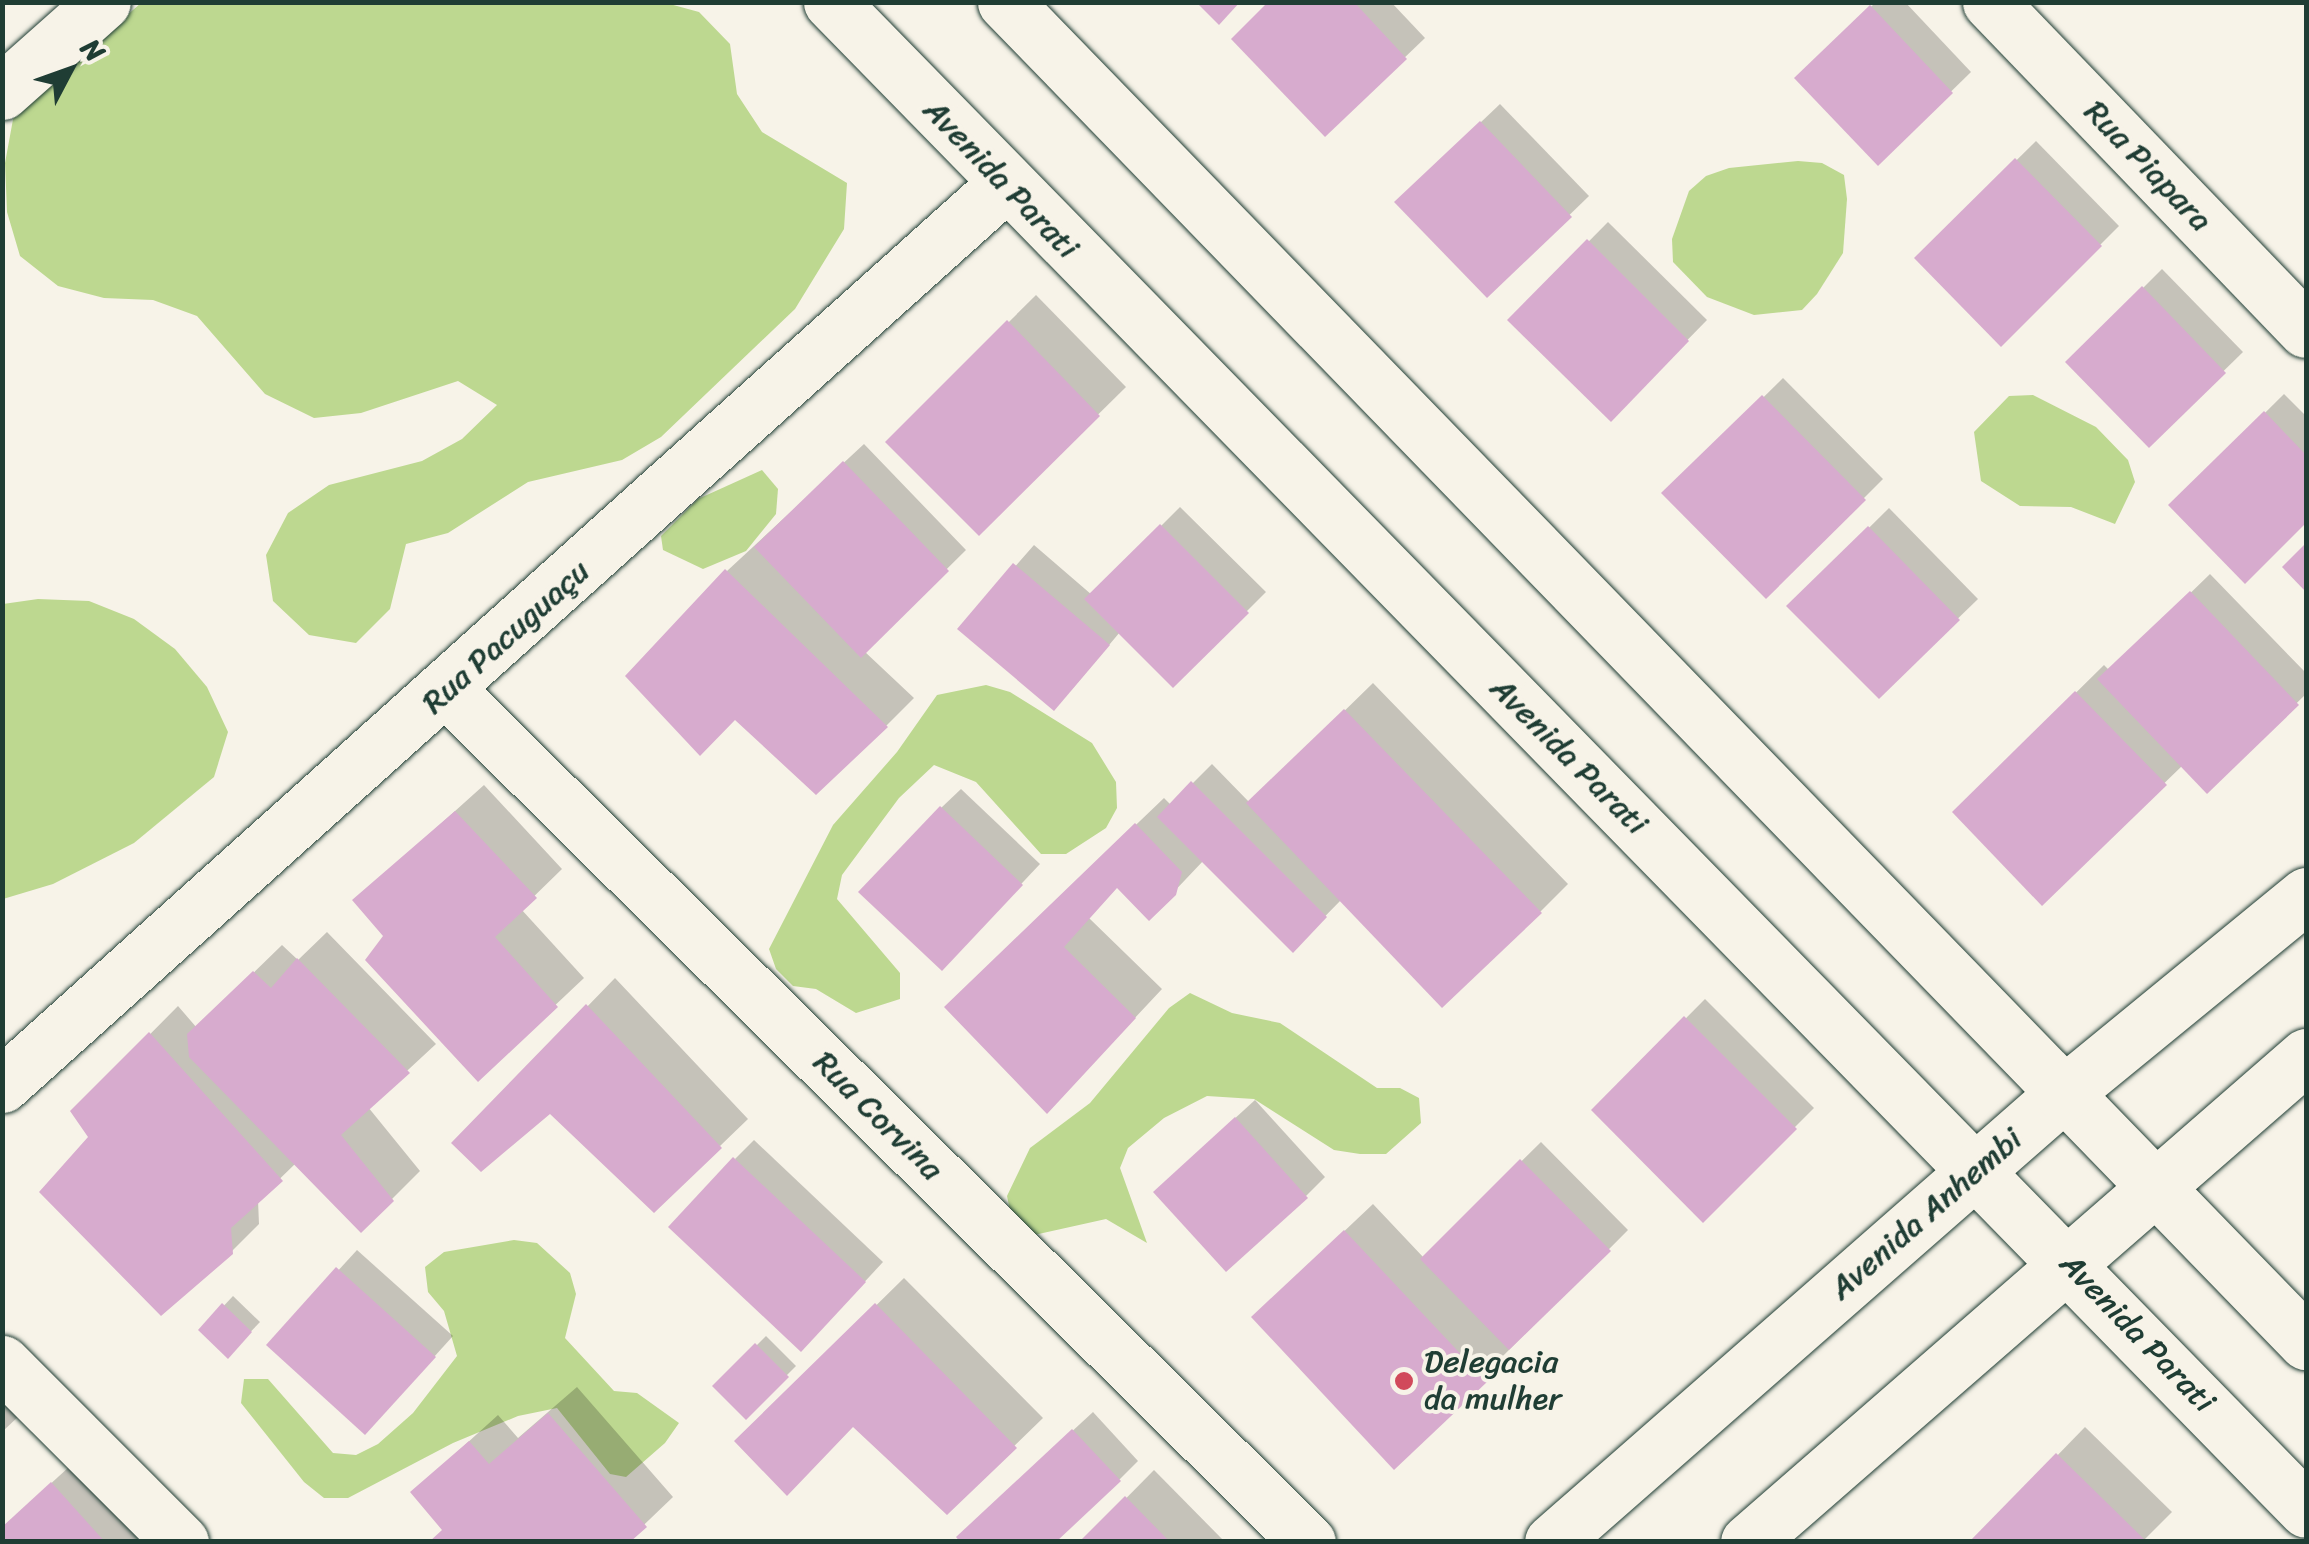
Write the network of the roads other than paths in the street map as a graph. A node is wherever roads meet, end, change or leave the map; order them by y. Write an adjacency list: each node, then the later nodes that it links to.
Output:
1 (103, 2): 5 (street)
2 (831, 2): 6 (street, Avenida Parati)
3 (1005, 2): 12 (street)
4 (1990, 2): 7 (street, Rua Piapara)
5 (2, 92)
6 (1005, 184): 8 (street, Rua Pacuguaçu); 13 (street, Avenida Parati)
7 (2306, 330)
8 (447, 690): 11 (street, Rua Pacuguaçu); 20 (street, Rua Corvina)
9 (2306, 894): 12 (street, Avenida Anhembi)
10 (2306, 1056): 14 (street)
11 (2, 1085)
12 (2064, 1094): 13 (street, Avenida Anhembi); 14 (street)
13 (1976, 1169): 15 (street, Avenida Parati); 21 (street, Avenida Anhembi)
14 (2154, 1186): 15 (street); 16 (street)
15 (2069, 1262): 18 (street, Avenida Parati); 22 (street)
16 (2306, 1342)
17 (2, 1363): 19 (street)
18 (2306, 1510)
19 (181, 1542)
20 (1308, 1542)
21 (1552, 1542)
22 (1748, 1542)

